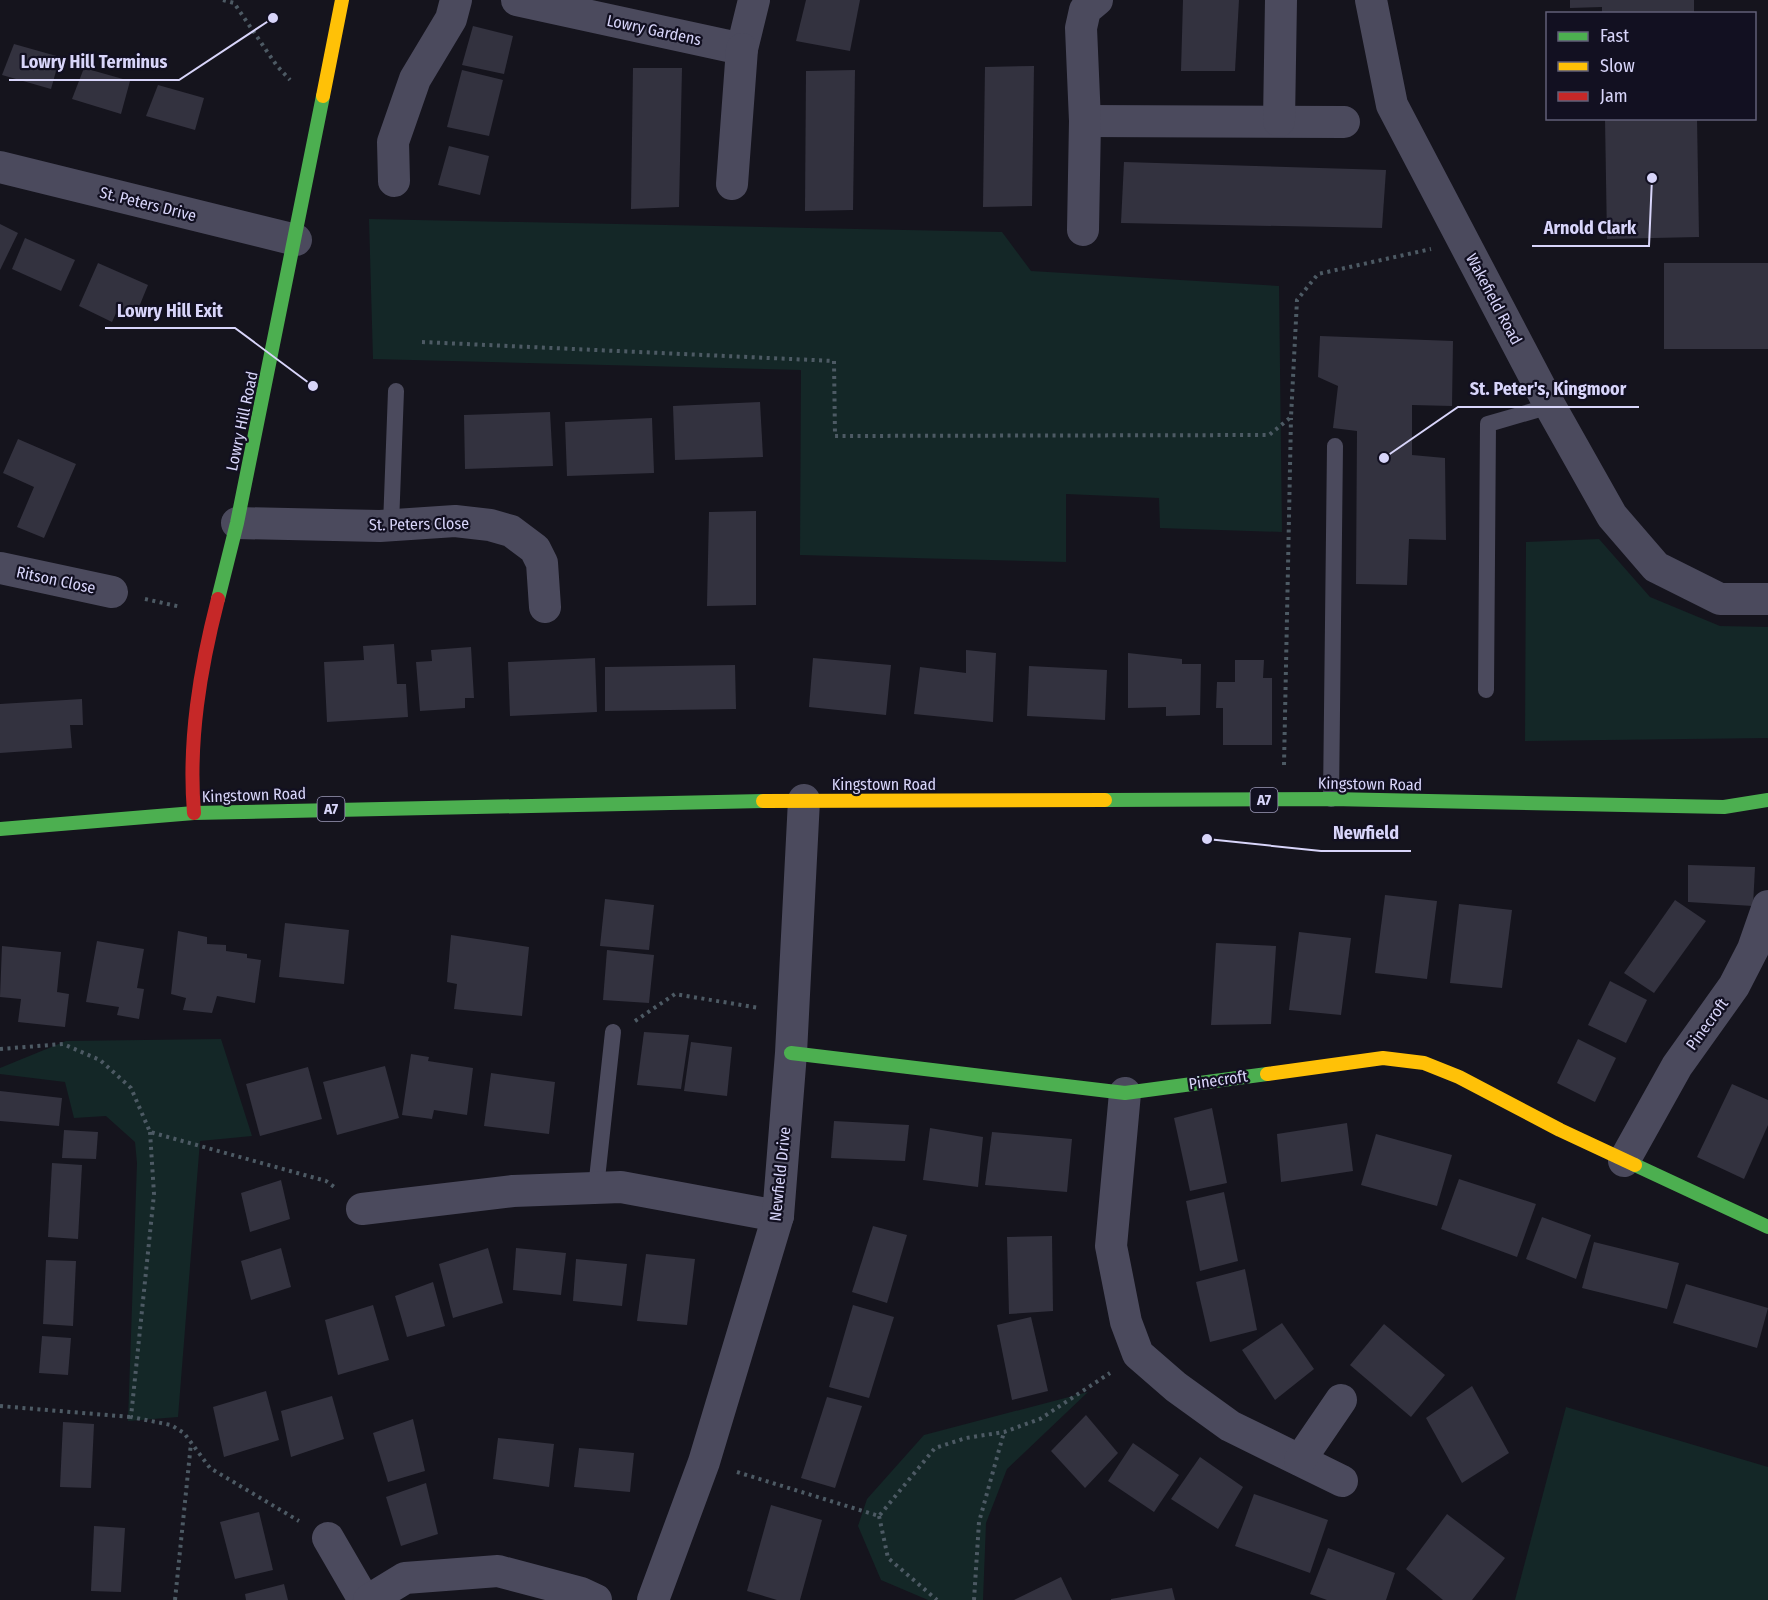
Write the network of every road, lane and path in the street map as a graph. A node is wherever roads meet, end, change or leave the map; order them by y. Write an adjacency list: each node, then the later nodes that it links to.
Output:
1 (223, 0): 9 (path)
2 (342, 0): 11 (street, Lowry Hill Road)
3 (456, 0): 16 (street)
4 (517, 0): 10 (street, Lowry Gardens)
5 (754, 0): 10 (street)
6 (1096, 0): 12 (street)
7 (1281, 0): 13 (street)
8 (1371, 0): 20 (street, Wakefield Road)
9 (235, 1): 11 (path)
10 (742, 50): 17 (street)
11 (321, 110): 19 (street, Lowry Hill Road)
12 (1085, 121): 13 (street); 18 (street)
13 (1279, 121): 14 (street)
14 (1344, 122)
15 (0, 167): 19 (street, St. Peters Drive)
16 (394, 181)
17 (732, 184)
18 (1083, 230)
19 (296, 240): 26 (street, Lowry Hill Road)
20 (1464, 242): 23 (street, Wakefield Road); 24 (path)
21 (423, 342): 24 (path)
22 (396, 392): 27 (lane)
23 (1550, 406): 30 (street, Wakefield Road); 33 (lane)
24 (1291, 417): 36 (path)
25 (1335, 446): 34 (lane)
26 (237, 523): 27 (street, St. Peters Close); 32 (street, Lowry Hill Road)
27 (391, 525): 31 (street, St. Peters Close)
28 (0, 568): 29 (street, Ritson Close)
29 (112, 592): 32 (path)
30 (1768, 598)
31 (545, 607)
32 (214, 614): 38 (street, Lowry Hill Road)
33 (1486, 690)
34 (1331, 799): 36 (street, Kingstown Road / A7); 37 (street, Kingstown Road / A7)
35 (804, 800): 36 (street, Kingstown Road / A7); 38 (street, Kingstown Road / A7); 42 (street, Newfield Drive)
36 (1284, 800)
37 (1768, 800)
38 (194, 813): 39 (street, Kingstown Road / A7)
39 (0, 829)
40 (1768, 906): 41 (street, Pinecroft)
41 (1760, 952): 48 (street, Pinecroft)
42 (793, 1010): 43 (path); 45 (street, Newfield Drive)
43 (613, 1032): 49 (lane)
44 (0, 1049): 47 (path)
45 (791, 1053): 46 (street, Pinecroft); 51 (street, Newfield Drive)
46 (1125, 1093): 48 (street, Pinecroft); 53 (street)
47 (150, 1132): 50 (path); 56 (path)
48 (1624, 1161): 52 (street, Pinecroft)
49 (596, 1188): 50 (street); 51 (street)
50 (362, 1209)
51 (778, 1216): 60 (street, Newfield Drive)
52 (1768, 1227)
53 (1138, 1354): 57 (path); 59 (street)
54 (1341, 1400): 59 (street)
55 (0, 1406): 56 (path)
56 (131, 1416): 58 (path)
57 (1004, 1432): 62 (path); 70 (path)
58 (191, 1443): 63 (path); 64 (path)
59 (1300, 1460): 61 (street)
60 (704, 1462): 62 (path); 68 (street, Newfield Drive)
61 (1342, 1481)
62 (879, 1516): 69 (path)
63 (328, 1538): 65 (street)
64 (175, 1600)
65 (364, 1600)
66 (369, 1600): 67 (street)
67 (596, 1600)
68 (652, 1600)
69 (937, 1600)
70 (974, 1600)

